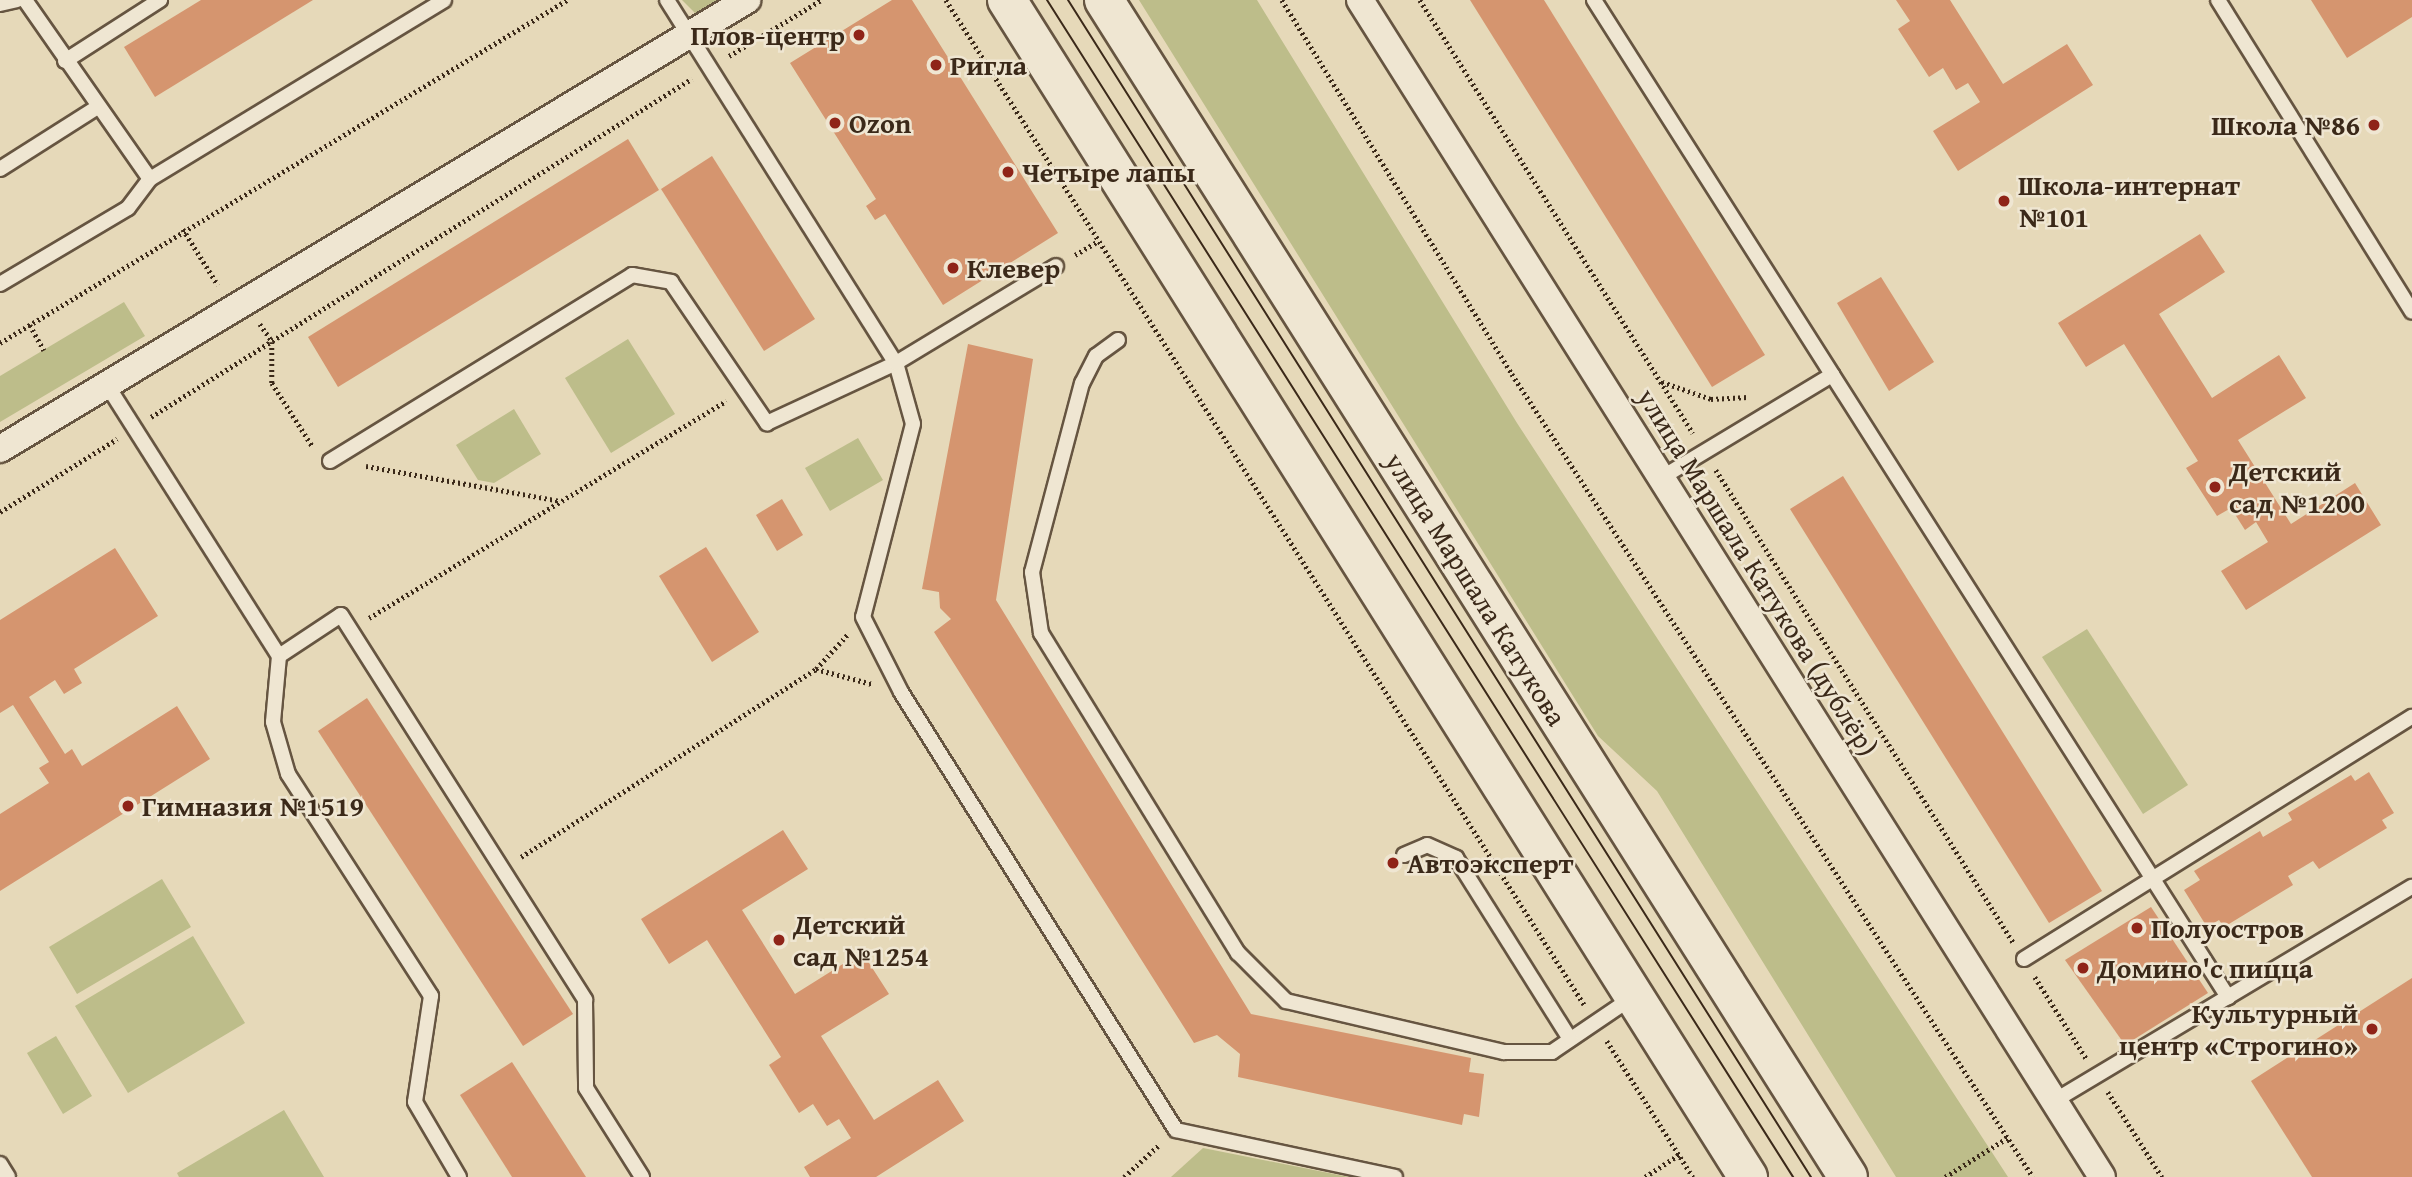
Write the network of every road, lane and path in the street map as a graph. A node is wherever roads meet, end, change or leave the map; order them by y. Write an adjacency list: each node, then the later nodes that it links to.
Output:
1 (17, 0): 16 (lane)
2 (25, 0): 18 (lane)
3 (160, 0): 18 (lane)
4 (443, 0): 21 (lane)
5 (567, 0): 25 (path)
6 (667, 0): 17 (lane)
7 (747, 0): 17 (street)
8 (946, 0): 54 (path)
9 (1007, 0): 52 (main road)
10 (1104, 0): 70 (main road, улица Маршала Катукова)
11 (1282, 0): 59 (path)
12 (1360, 0): 39 (street, улица Маршала Катукова (дублёр))
13 (1420, 0): 32 (path)
14 (1594, 0): 31 (lane)
15 (2218, 0): 24 (lane)
16 (0, 4)
17 (688, 35): 30 (lane); 33 (street)
18 (65, 61): 19 (lane)
19 (96, 108): 20 (lane); 21 (lane)
20 (0, 169)
21 (150, 179): 23 (lane)
22 (1056, 267): 30 (lane)
23 (0, 284)
24 (2412, 312)
25 (30, 325): 28 (path); 29 (path)
26 (1118, 340): 55 (lane)
27 (272, 341): 38 (path)
28 (0, 343)
29 (44, 350)
30 (895, 363): 34 (lane); 41 (lane)
31 (1832, 375): 35 (lane); 49 (lane)
32 (1661, 382): 35 (path); 37 (path)
33 (107, 385): 36 (street); 43 (lane)
34 (745, 390): 38 (lane); 40 (path)
35 (1797, 396): 37 (lane)
36 (0, 449)
37 (1705, 452): 39 (lane); 51 (path)
38 (332, 460): 40 (path)
39 (1661, 478): 57 (street, улица Маршала Катукова (дублёр))
40 (561, 502): 42 (path)
41 (863, 617): 44 (path); 45 (lane)
42 (350, 630): 43 (lane); 64 (lane)
43 (279, 656): 63 (lane)
44 (816, 669): 45 (path); 48 (path)
45 (901, 692): 58 (lane)
46 (2412, 717): 49 (lane)
47 (1404, 855): 55 (lane)
48 (521, 858)
49 (2152, 878): 51 (lane); 53 (lane)
50 (2412, 887): 53 (lane)
51 (2024, 959): 56 (path)
52 (1635, 997): 54 (lane); 69 (main road)
53 (2228, 997): 56 (lane)
54 (1596, 1022): 55 (lane); 60 (path)
55 (1570, 1039)
56 (2097, 1075): 57 (lane); 74 (path)
57 (2054, 1101): 73 (street, улица Маршала Катукова (дублёр))
58 (1176, 1130): 65 (path); 66 (lane)
59 (2009, 1137): 71 (path); 72 (path)
60 (1680, 1154): 67 (path); 68 (path)
61 (0, 1164): 62 (lane)
62 (8, 1177)
63 (459, 1177)
64 (642, 1177)
65 (1124, 1177)
66 (1395, 1177)
67 (1645, 1177)
68 (1693, 1177)
69 (1748, 1177)
70 (1848, 1177)
71 (1945, 1177)
72 (2033, 1177)
73 (2102, 1177)
74 (2161, 1177)

